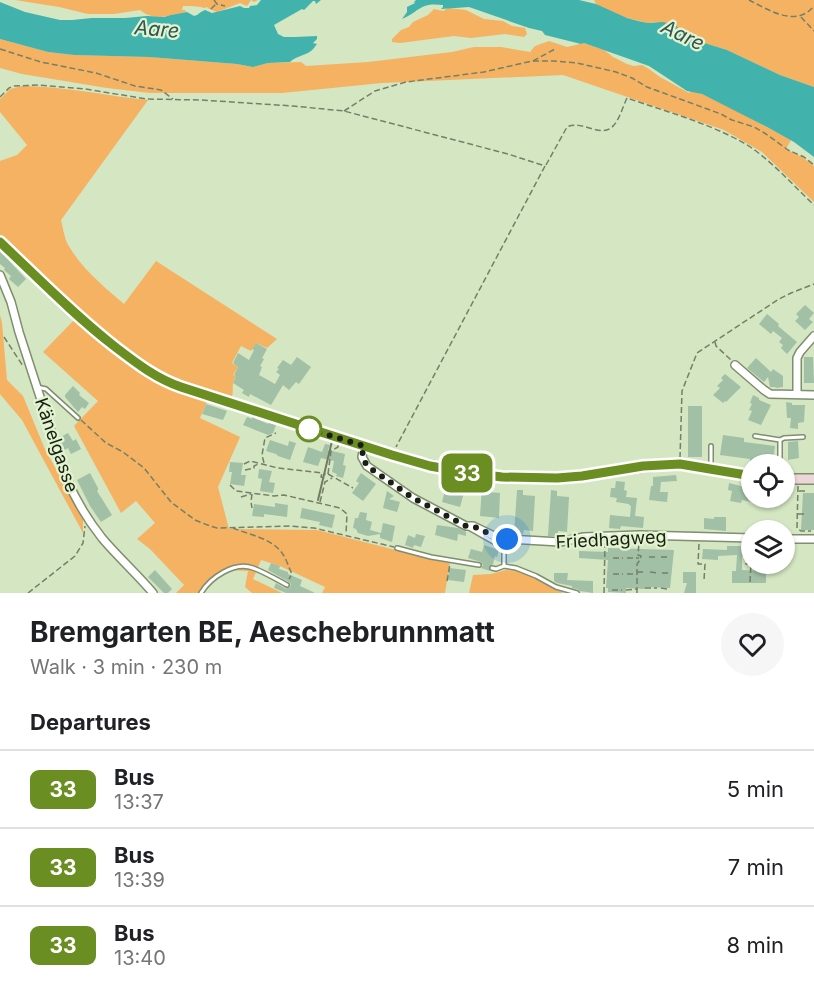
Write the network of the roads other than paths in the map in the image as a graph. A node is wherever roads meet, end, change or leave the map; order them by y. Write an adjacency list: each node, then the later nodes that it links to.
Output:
1 (0, 242): 12 (street)
2 (0, 275): 5 (street, Känelgasse)
3 (814, 336): 6 (street)
4 (735, 365): 6 (street)
5 (36, 387): 8 (lane); 28 (street, Känelgasse)
6 (797, 394): 7 (street)
7 (814, 395)
8 (78, 418)
9 (755, 436): 11 (lane)
10 (802, 437): 11 (lane)
11 (780, 440): 14 (lane)
12 (364, 446): 15 (street); 19 (street, Friedhagweg)
13 (711, 446): 15 (lane)
14 (780, 454)
15 (711, 469): 16 (street)
16 (741, 474)
17 (795, 479): 18 (street)
18 (814, 479)
19 (466, 526): 20 (street, Friedhagweg); 25 (lane)
20 (741, 538)
21 (795, 539): 22 (street)
22 (814, 539)
23 (397, 548): 24 (lane)
24 (479, 565)
25 (504, 566): 26 (lane); 30 (lane)
26 (492, 568)
27 (287, 585): 29 (lane)
28 (153, 593)
29 (201, 593)
30 (577, 593)

